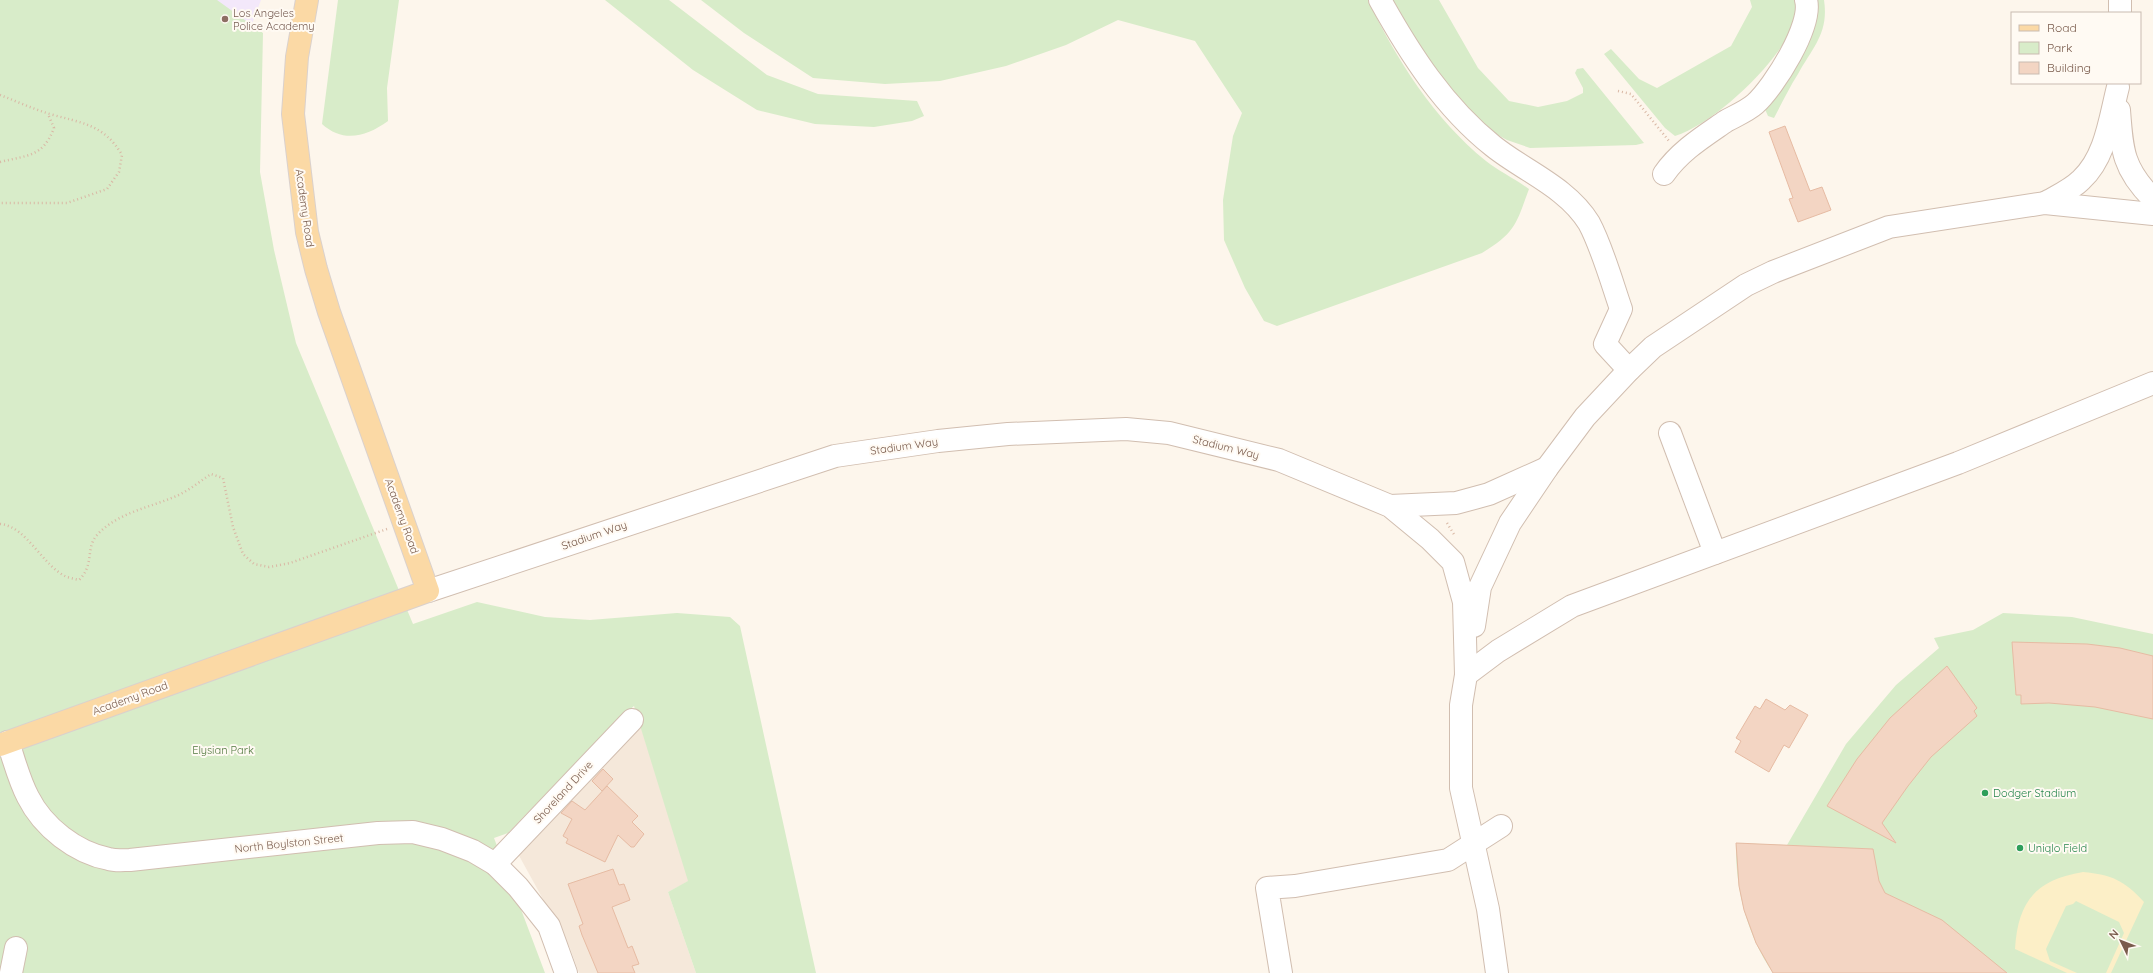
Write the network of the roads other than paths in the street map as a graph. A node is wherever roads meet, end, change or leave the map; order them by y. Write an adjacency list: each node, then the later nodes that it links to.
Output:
1 (307, 0): 17 (main road, Academy Road)
2 (1380, 0): 11 (street)
3 (1806, 0): 7 (street)
4 (2120, 0): 5 (street)
5 (2120, 12)
6 (2118, 85): 8 (street); 9 (street)
7 (1664, 174)
8 (2153, 198)
9 (2045, 203): 10 (street); 11 (street)
10 (2153, 214)
11 (1629, 370): 14 (street)
12 (2153, 383): 16 (street)
13 (1670, 433): 16 (street)
14 (1547, 468): 15 (street, Stadium Way); 18 (street)
15 (1390, 506): 17 (street, Stadium Way); 18 (street, Stadium Way)
16 (1715, 553): 18 (street)
17 (428, 591): 20 (main road, Academy Road)
18 (1466, 675): 22 (street)
19 (632, 720): 23 (street, Shoreland Drive)
20 (4, 743): 23 (street, North Boylston Street)
21 (1501, 826): 22 (street)
22 (1472, 844): 27 (street); 28 (street)
23 (495, 864): 26 (street, North Boylston Street)
24 (16, 948): 25 (street)
25 (11, 973)
26 (566, 973)
27 (1281, 973)
28 (1497, 973)

